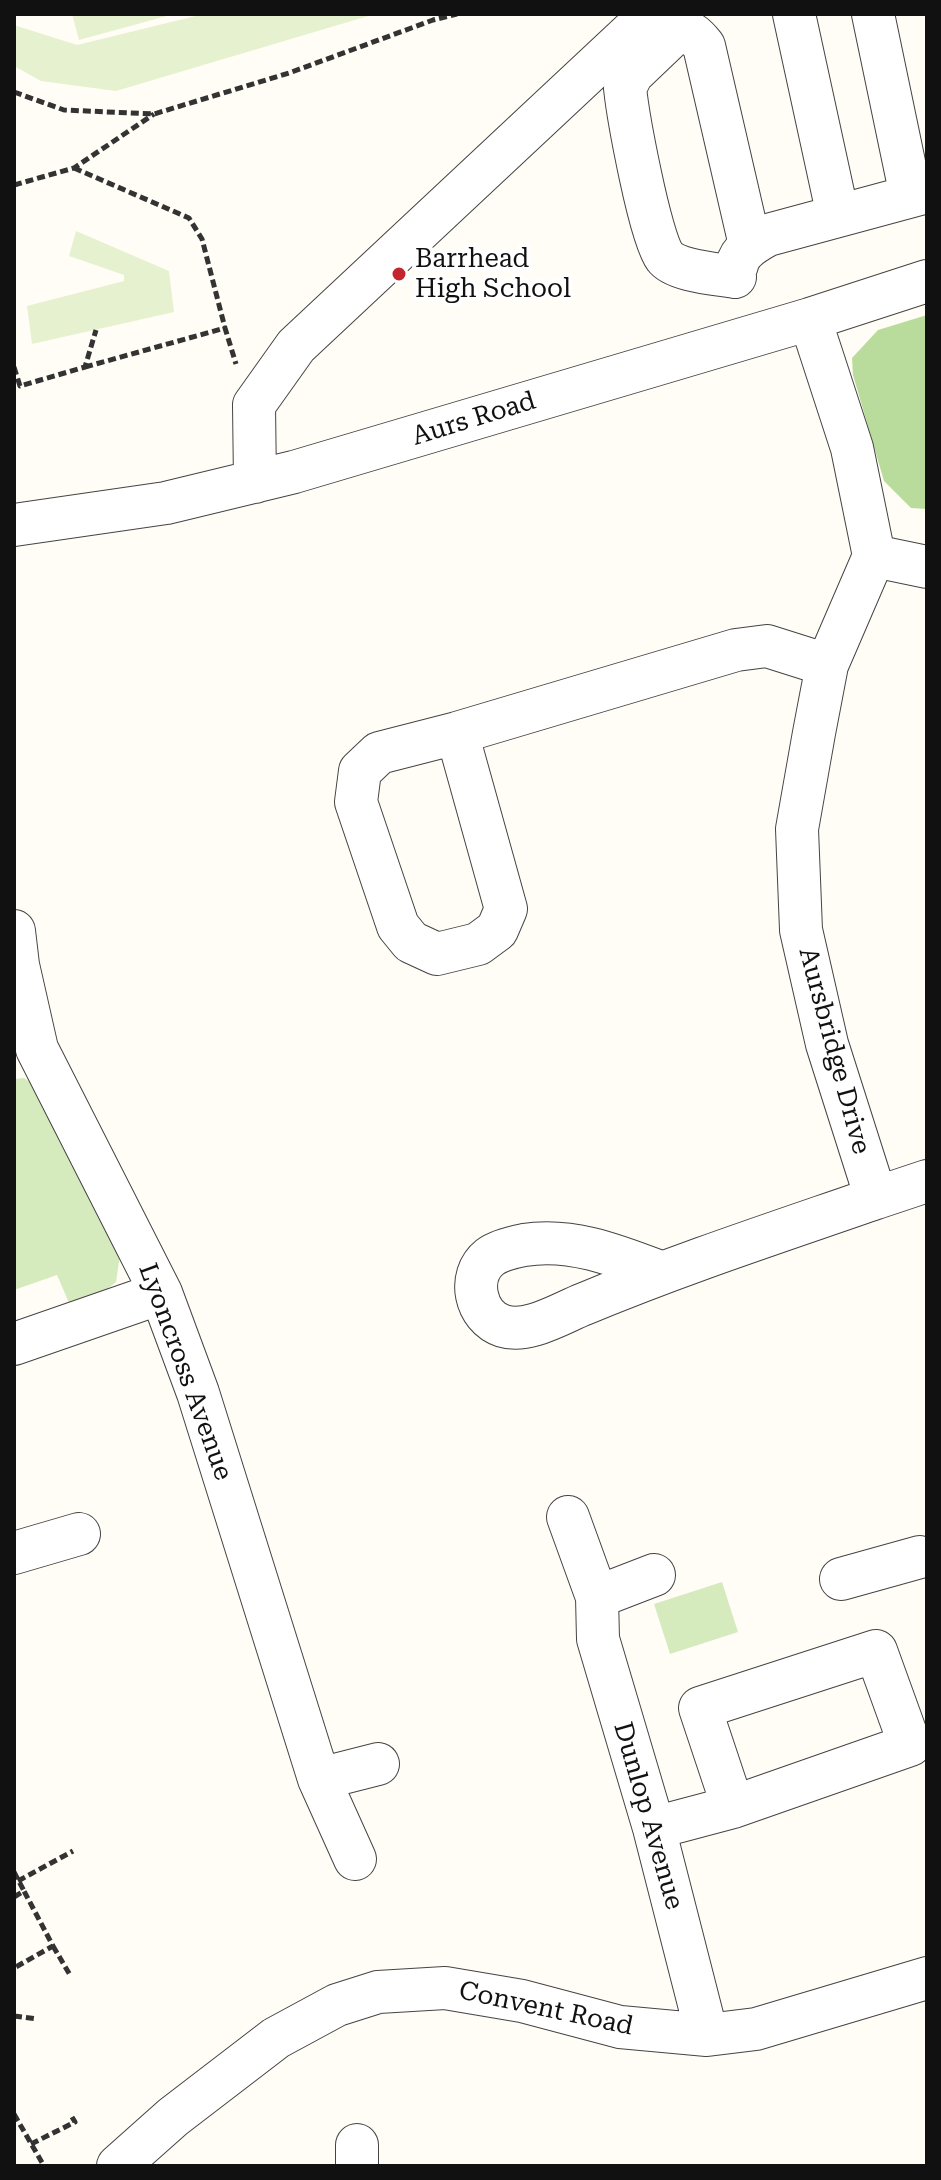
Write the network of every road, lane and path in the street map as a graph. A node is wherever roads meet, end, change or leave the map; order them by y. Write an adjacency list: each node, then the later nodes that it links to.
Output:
1 (457, 14): 6 (path)
2 (648, 14): 19 (street)
3 (794, 14): 10 (street)
4 (873, 14): 9 (street)
5 (14, 92): 6 (path)
6 (154, 114): 7 (path)
7 (74, 168): 8 (path); 14 (path)
8 (14, 185)
9 (919, 194): 10 (street)
10 (838, 216): 11 (street)
11 (743, 261): 11 (street); 16 (street)
12 (927, 281): 13 (street, Aurs Road)
13 (810, 319): 16 (street, Aurs Road); 22 (street)
14 (225, 328): 18 (path); 19 (path)
15 (96, 330): 18 (path)
16 (750, 336): 20 (street, Aurs Road)
17 (14, 367): 18 (path)
18 (85, 367)
19 (254, 405): 20 (street)
20 (255, 482): 21 (street, Aurs Road)
21 (14, 525)
22 (874, 556): 23 (street); 24 (street, Aursbridge Drive)
23 (927, 567)
24 (827, 665): 25 (street); 29 (street, Aursbridge Drive)
25 (457, 733): 25 (street)
26 (14, 931): 27 (street, Lyoncross Avenue)
27 (26, 1053): 31 (street, Lyoncross Avenue)
28 (927, 1181): 29 (street)
29 (876, 1198): 30 (street)
30 (660, 1272)
31 (161, 1293): 32 (street); 41 (street, Lyoncross Avenue)
32 (14, 1344)
33 (568, 1517): 39 (street, Dunlop Avenue)
34 (79, 1534): 35 (street)
35 (14, 1553)
36 (925, 1563): 38 (street)
37 (654, 1575): 39 (street)
38 (841, 1579)
39 (597, 1597): 43 (street, Dunlop Avenue)
40 (378, 1764): 41 (street)
41 (319, 1779): 45 (street, Lyoncross Avenue)
42 (733, 1807): 42 (street); 43 (street)
43 (654, 1828): 56 (street, Dunlop Avenue)
44 (73, 1851): 47 (path)
45 (355, 1859)
46 (14, 1872): 47 (path)
47 (18, 1881): 48 (path)
48 (24, 1891): 49 (path); 50 (path)
49 (14, 1897)
50 (53, 1946): 51 (path); 52 (path)
51 (14, 1968)
52 (70, 1975)
53 (927, 1978): 56 (street, Convent Road)
54 (14, 2016): 55 (path)
55 (37, 2019)
56 (707, 2035): 61 (street, Convent Road)
57 (14, 2114): 59 (path)
58 (72, 2117): 59 (path)
59 (31, 2144): 60 (path)
60 (44, 2166)
61 (118, 2166)

